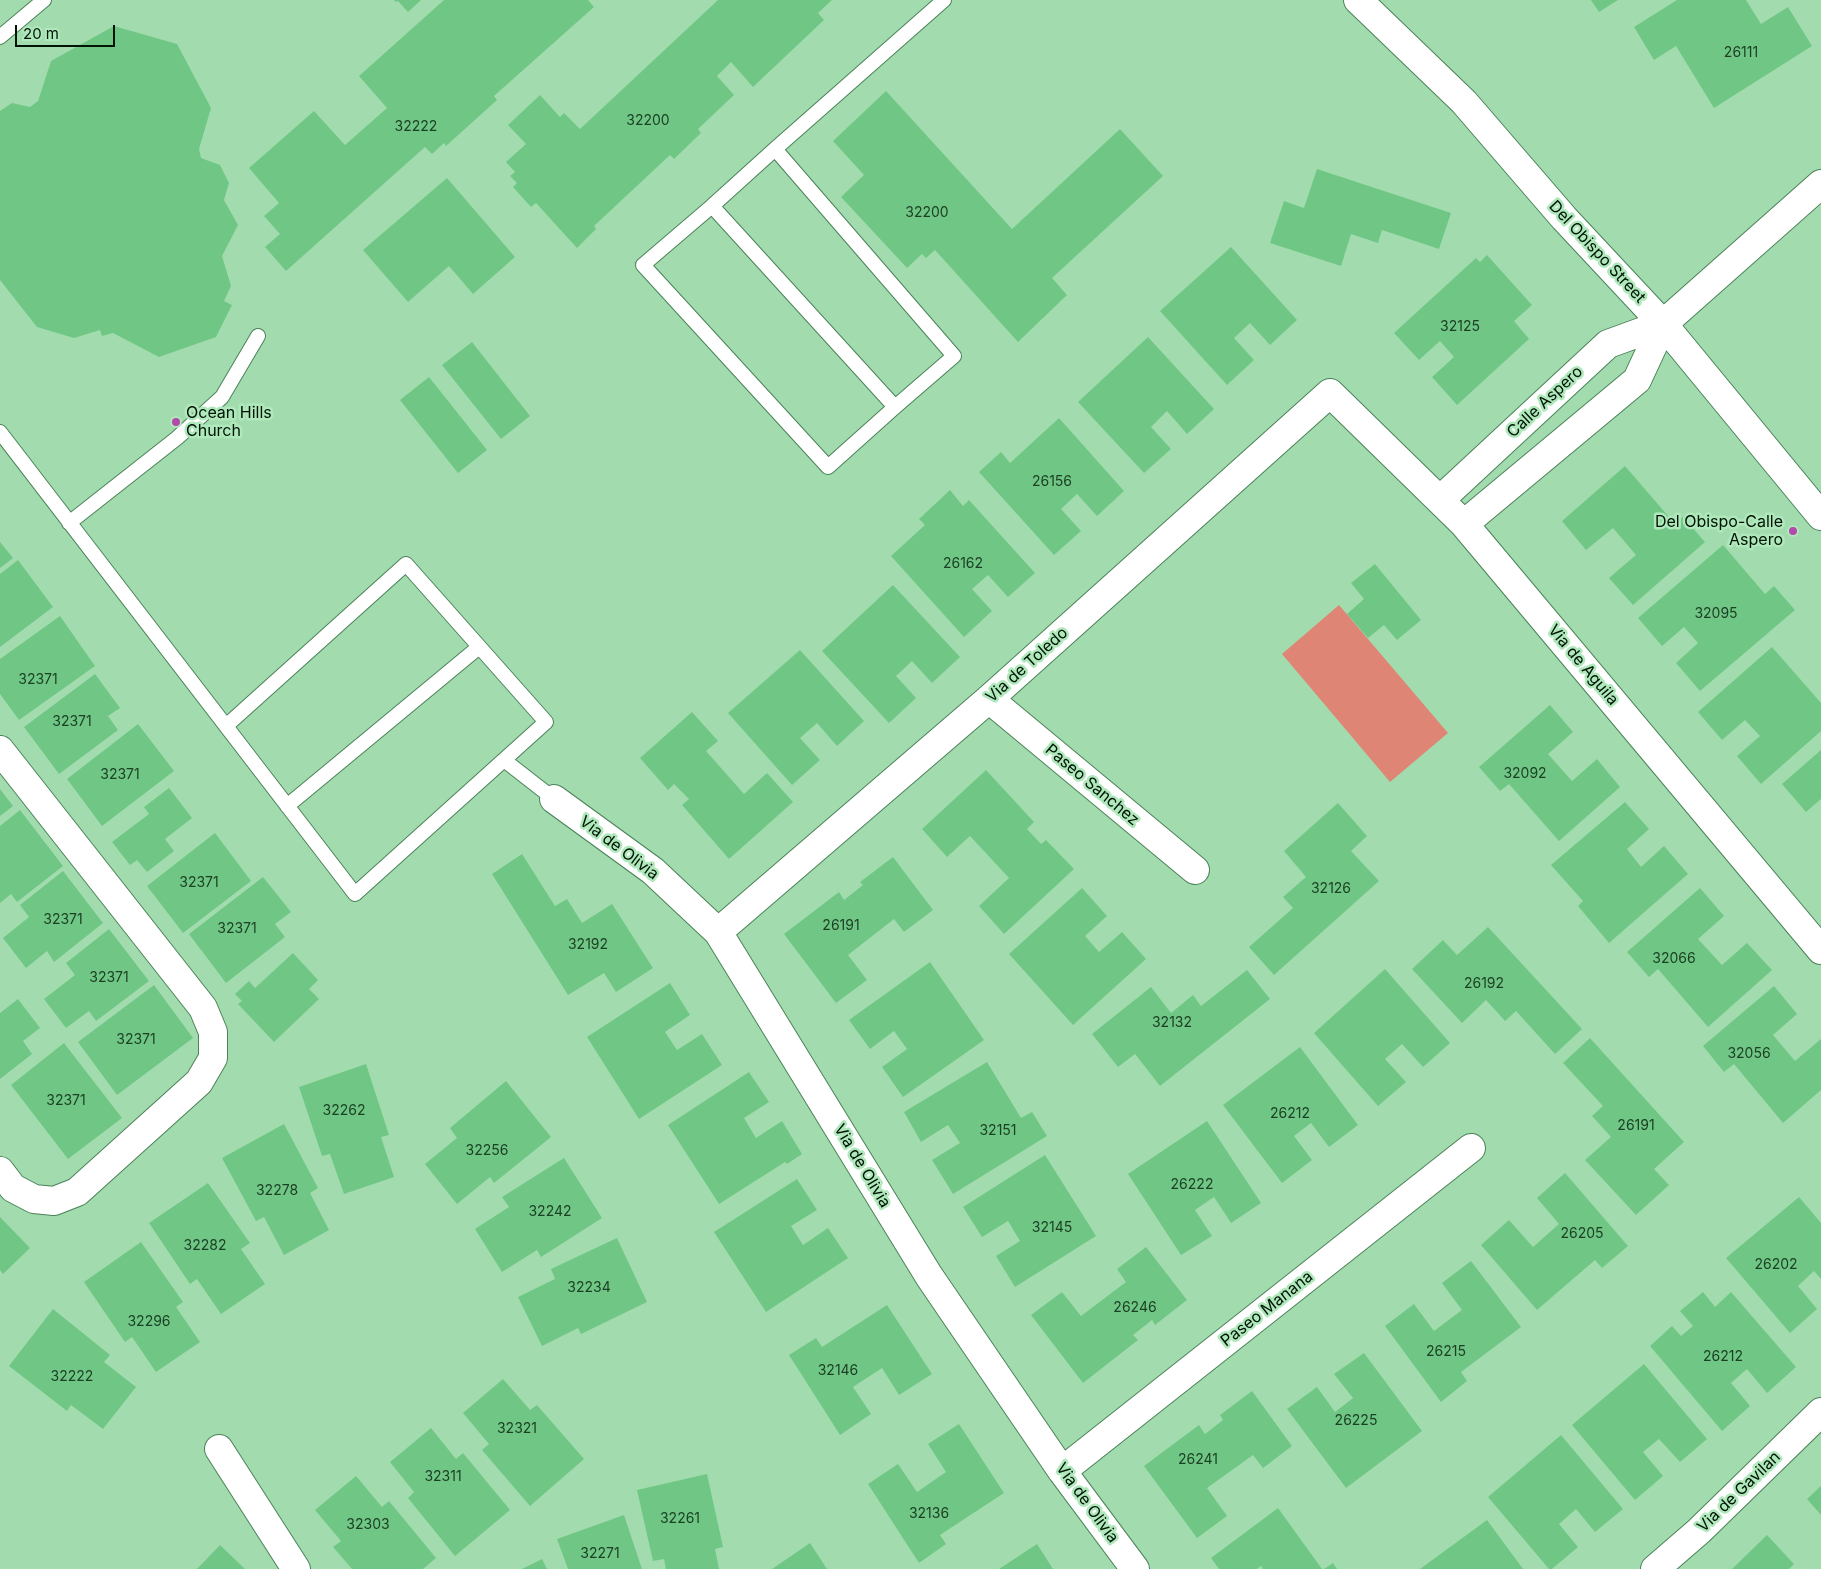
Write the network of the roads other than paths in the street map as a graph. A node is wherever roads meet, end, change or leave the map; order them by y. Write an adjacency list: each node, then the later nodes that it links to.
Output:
1 (44, 0): 4 (lane)
2 (944, 0): 5 (lane)
3 (1358, 0): 8 (street, Del Obispo Street)
4 (0, 37)
5 (775, 150): 7 (lane); 11 (lane)
6 (1821, 184): 8 (street, Calle Aspero)
7 (712, 206): 11 (lane); 11 (lane)
8 (1662, 324): 13 (street, Calle Aspero); 14 (street, Del Obispo Street); 16 (street, Calle Aspero)
9 (258, 336): 15 (lane)
10 (1330, 393): 13 (street, Via de Aguila); 18 (street, Via de Toledo)
11 (895, 407)
12 (0, 432): 15 (lane)
13 (1440, 500): 16 (street, Via de Aguila)
14 (1821, 516)
15 (70, 523): 19 (lane)
16 (1464, 524): 26 (street, Via de Aguila)
17 (479, 647): 19 (lane); 21 (lane); 23 (lane)
18 (988, 699): 24 (street, Paseo Sanchez); 25 (street, Via de Toledo)
19 (226, 726): 23 (lane)
20 (0, 750): 28 (street)
21 (504, 760): 22 (lane); 23 (lane)
22 (554, 799): 25 (street, Via de Olivia)
23 (287, 806)
24 (1194, 870)
25 (718, 932): 31 (street, Via de Olivia)
26 (1821, 950)
27 (1471, 1148): 31 (street, Paseo Manana)
28 (0, 1171)
29 (1821, 1412): 34 (street, Via de Gavilan)
30 (219, 1449): 32 (street)
31 (1062, 1471): 33 (street, Via de Olivia)
32 (296, 1569)
33 (1135, 1569)
34 (1655, 1569)

